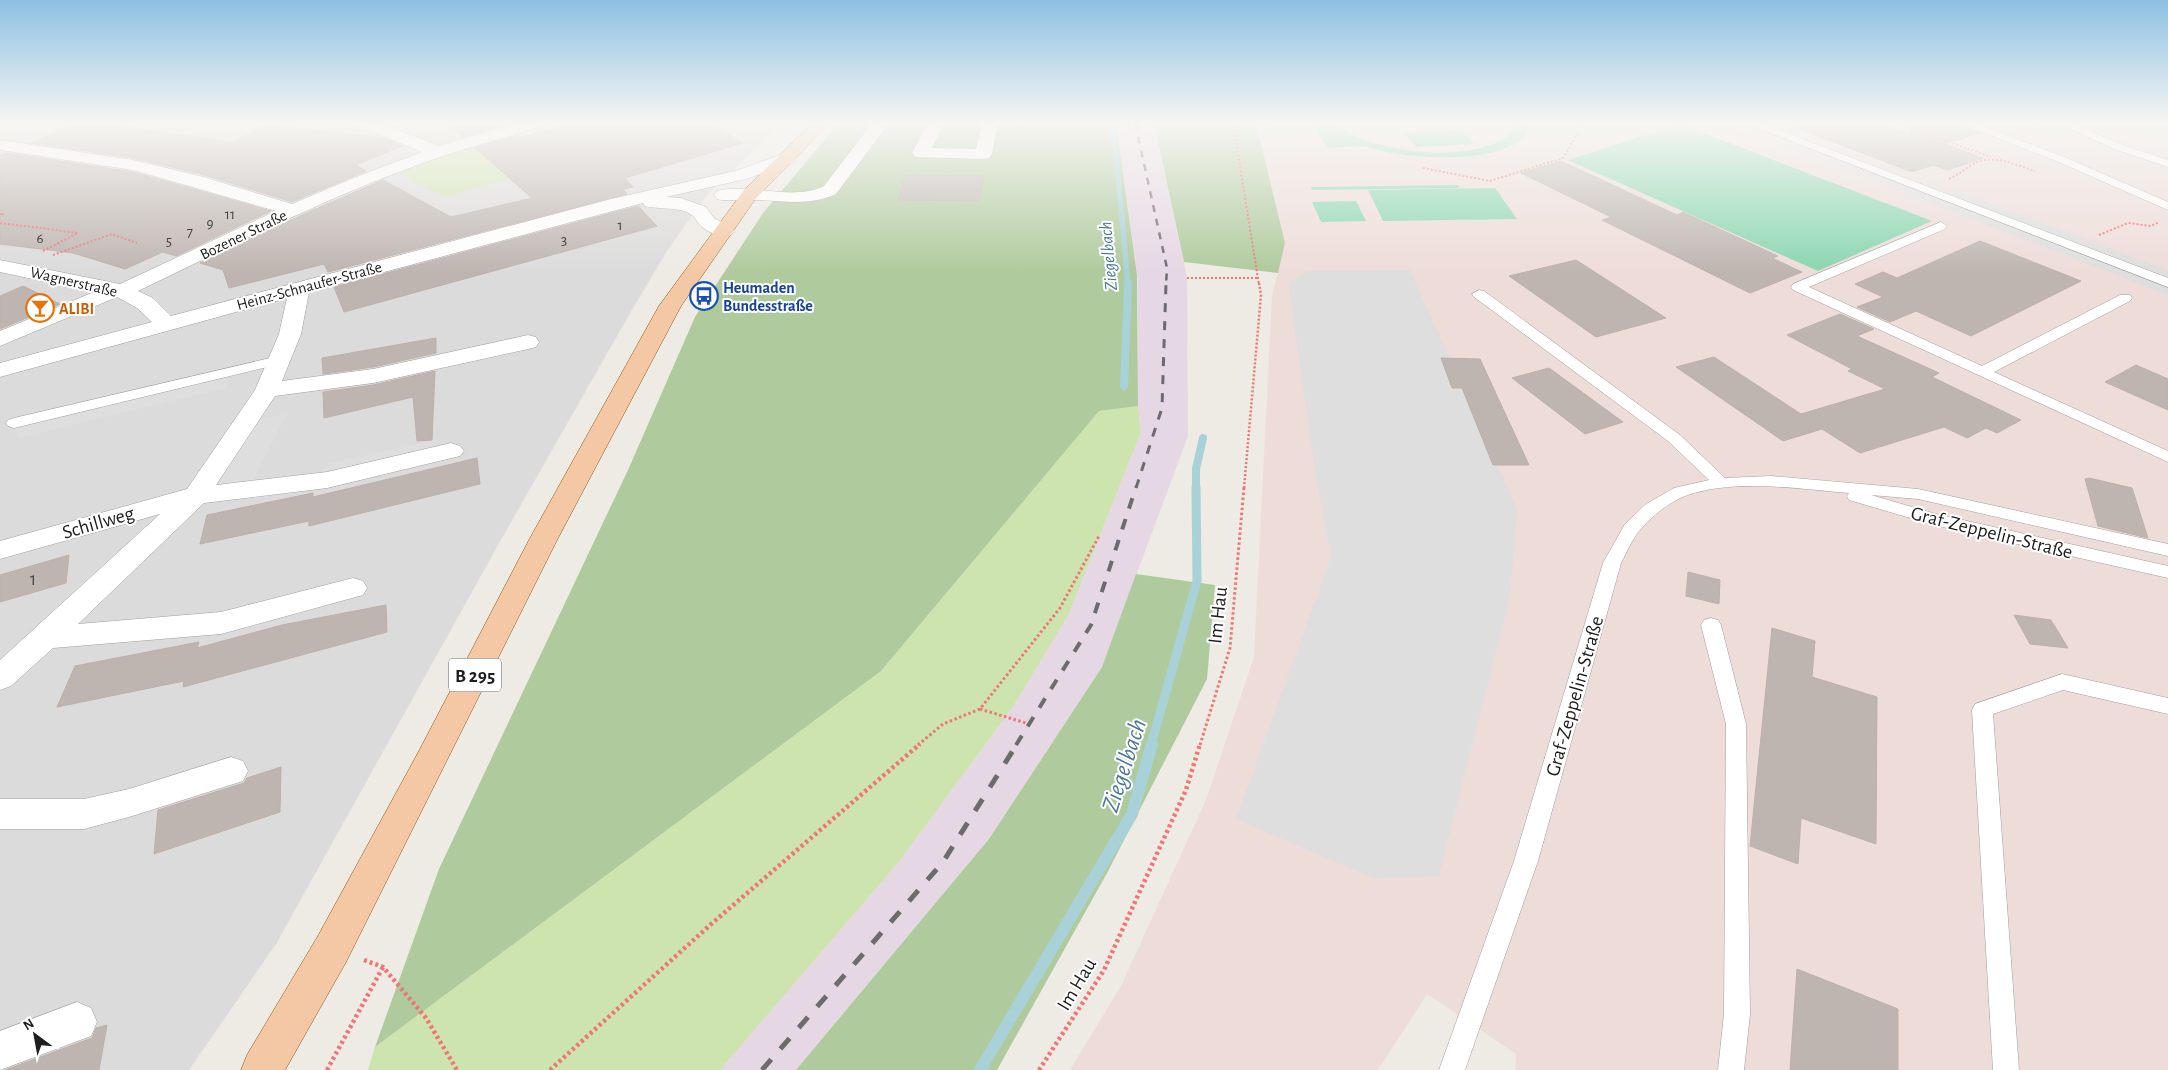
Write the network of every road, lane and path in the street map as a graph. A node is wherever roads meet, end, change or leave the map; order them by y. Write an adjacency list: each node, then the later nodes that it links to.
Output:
1 (163, 173): 19 (street)
2 (385, 173): 19 (street, Bozener Straße)
3 (746, 173): 14 (street, Heinz-Schnaufer-Straße)
4 (772, 173): 16 (main road, B 295)
5 (843, 173): 16 (street)
6 (1241, 173): 28 (path, Im Hau)
7 (1448, 173): 8 (path)
8 (1516, 173)
9 (1881, 173): 15 (lane)
10 (1963, 173): 15 (path)
11 (2041, 173): 12 (path)
12 (2058, 173)
13 (2093, 173): 18 (lane)
14 (679, 189): 16 (street, Heinz-Schnaufer-Straße); 17 (street, Heinz-Schnaufer-Straße)
15 (1923, 189): 25 (lane)
16 (750, 194): 17 (street, Heinz-Schnaufer-Straße); 23 (main road, B 295)
17 (618, 204): 23 (street, Heinz-Schnaufer-Straße); 30 (street, Heinz-Schnaufer-Straße)
18 (2168, 206)
19 (292, 210): 31 (street, Bozener Straße)
20 (2159, 221): 25 (path)
21 (0, 223): 26 (path)
22 (1941, 226): 39 (lane)
23 (724, 231): 63 (main road, B 295)
24 (137, 243): 26 (path)
25 (2072, 246): 29 (lane)
26 (9, 267): 31 (street, Wagnerstraße)
27 (1187, 278): 28 (path)
28 (1259, 278): 67 (path, Im Hau)
29 (2168, 283)
30 (299, 288): 34 (street, Heinz-Schnaufer-Straße); 37 (street)
31 (119, 291): 34 (street, Wagnerstraße); 35 (street, Bozener Straße)
32 (1480, 294): 44 (lane)
33 (2125, 298): 39 (lane)
34 (167, 324): 38 (street, Heinz-Schnaufer-Straße)
35 (0, 339)
36 (528, 342): 40 (street)
37 (279, 360): 40 (street); 41 (lane)
38 (0, 370)
39 (1982, 372): 43 (lane)
40 (267, 390): 46 (street)
41 (14, 423)
42 (451, 451): 46 (street, Schillweg)
43 (2168, 458)
44 (1721, 483): 45 (lane, Graf-Zeppelin-Straße); 62 (lane, Graf-Zeppelin-Straße)
45 (1818, 486): 49 (lane, Graf-Zeppelin-Straße); 50 (lane, Graf-Zeppelin-Straße)
46 (196, 495): 48 (street, Schillweg); 53 (street)
47 (1099, 536): 56 (path)
48 (0, 550)
49 (2168, 550)
50 (2168, 572)
51 (353, 588): 53 (street)
52 (1711, 624): 68 (lane)
53 (45, 638): 54 (street)
54 (0, 678)
55 (2168, 706): 69 (lane)
56 (980, 708): 57 (path); 66 (path)
57 (1029, 724)
58 (231, 770): 59 (street)
59 (0, 814)
60 (77, 1022): 61 (street)
61 (0, 1051)
62 (1451, 1066)
63 (262, 1070)
64 (327, 1070): 65 (path)
65 (457, 1070)
66 (550, 1070)
67 (1040, 1070)
68 (1731, 1070)
69 (2006, 1070)

